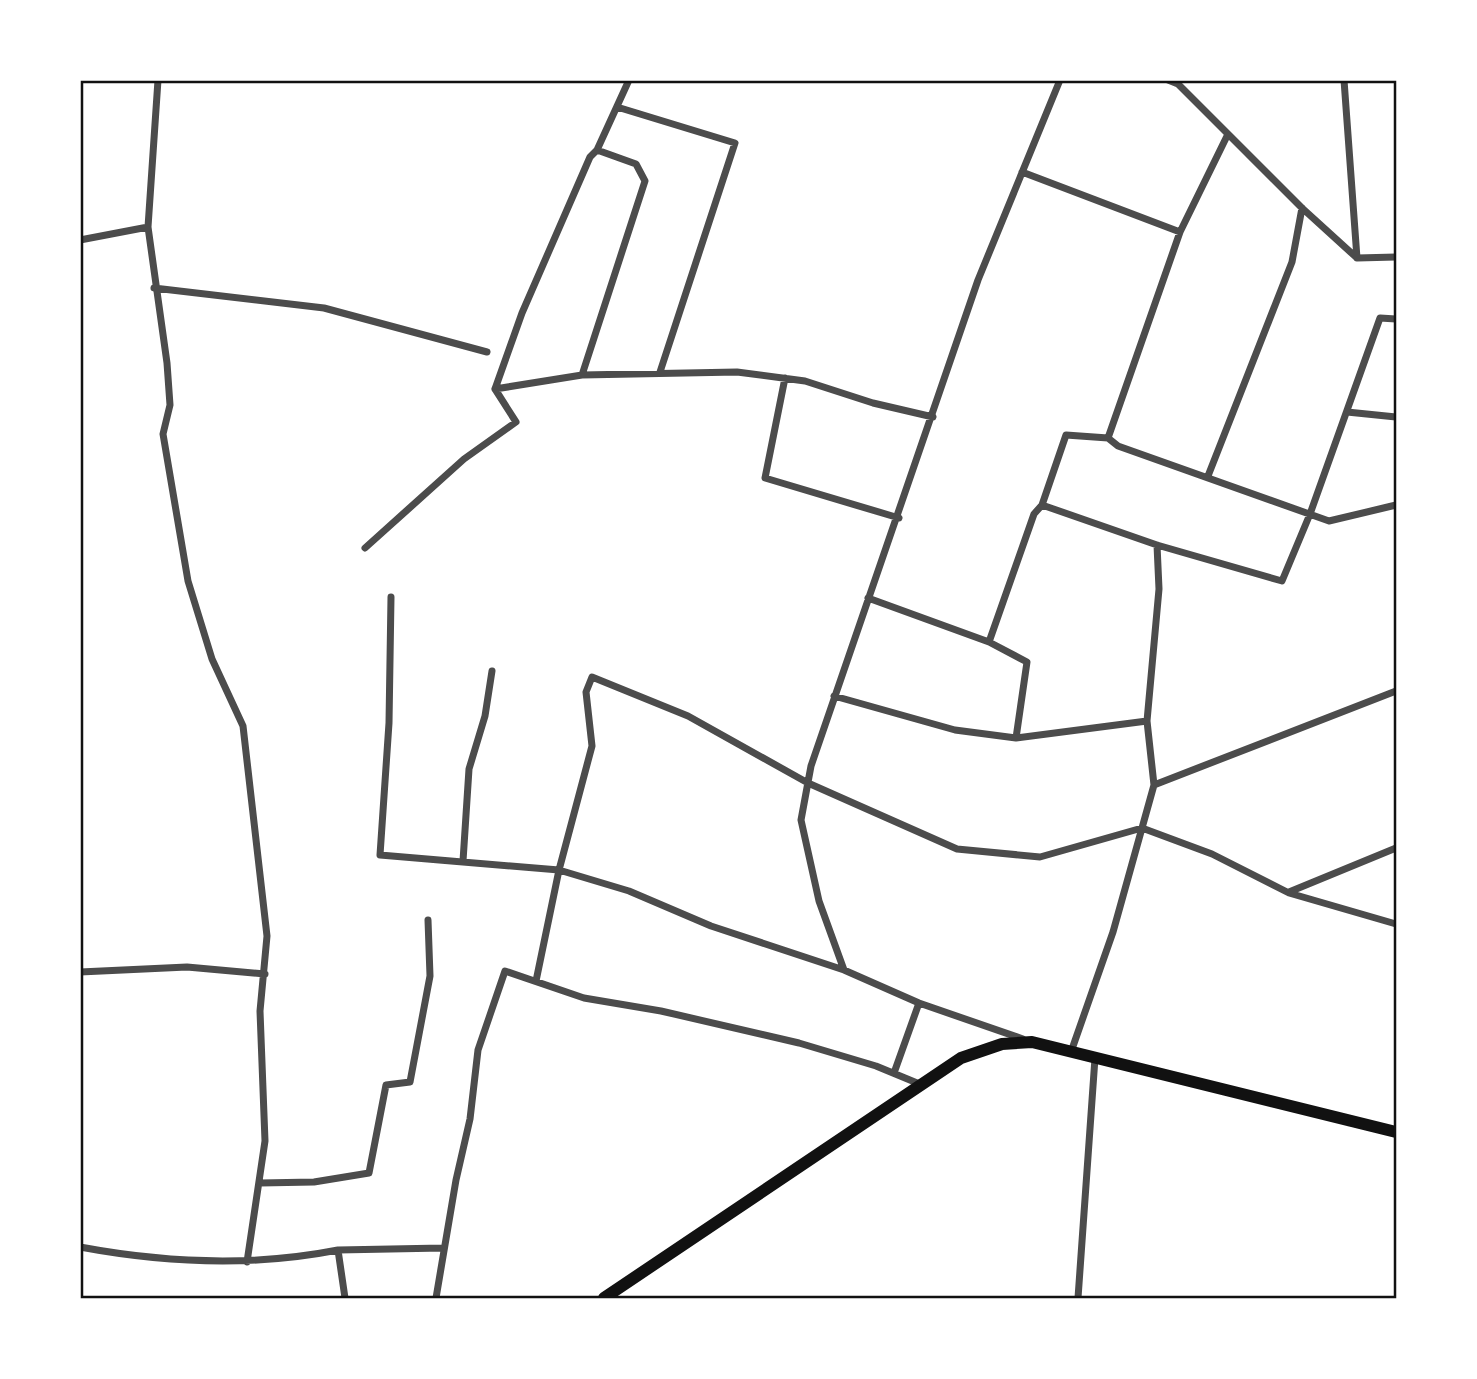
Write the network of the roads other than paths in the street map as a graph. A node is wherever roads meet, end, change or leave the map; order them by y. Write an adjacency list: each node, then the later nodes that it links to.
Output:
1 (158, 80): 11 (street)
2 (629, 80): 6 (street)
3 (1060, 80): 9 (street)
4 (1168, 80): 7 (street)
5 (1344, 80): 15 (street)
6 (617, 107): 8 (street); 19 (street)
7 (1228, 134): 10 (street); 12 (street)
8 (597, 150): 20 (street); 22 (street)
9 (1022, 172): 12 (street); 24 (street)
10 (1302, 208): 15 (street); 27 (street)
11 (148, 227): 13 (street); 16 (street)
12 (1180, 232): 26 (street)
13 (80, 240)
14 (1396, 257): 15 (street)
15 (1357, 258)
16 (154, 288): 18 (street); 53 (street)
17 (1396, 319): 23 (street)
18 (487, 352)
19 (660, 372): 20 (street); 21 (street)
20 (582, 375): 22 (street)
21 (785, 378): 24 (street); 31 (street)
22 (495, 389): 33 (street)
23 (1347, 412): 25 (street); 30 (street)
24 (933, 416): 31 (street)
25 (1396, 417)
26 (1108, 438): 27 (street); 28 (street)
27 (1208, 476): 30 (street)
28 (1042, 505): 32 (street); 36 (street)
29 (1396, 505): 30 (street)
30 (1310, 514): 32 (street)
31 (899, 518): 35 (street)
32 (1157, 545): 40 (street)
33 (365, 548)
34 (391, 597): 46 (street)
35 (868, 598): 36 (street); 39 (street)
36 (989, 642): 41 (street)
37 (492, 671): 46 (street)
38 (1396, 691): 43 (street)
39 (834, 695): 41 (street); 42 (street)
40 (1147, 721): 41 (street); 43 (street)
41 (1016, 738)
42 (808, 783): 44 (street); 47 (street); 51 (street)
43 (1154, 785): 44 (street)
44 (1143, 828): 48 (street); 57 (street)
45 (1396, 848): 48 (street)
46 (463, 861): 47 (street)
47 (559, 870): 51 (street); 54 (street)
48 (1289, 893): 50 (street)
49 (428, 920): 62 (street)
50 (1396, 924)
51 (844, 970): 55 (street)
52 (80, 972): 53 (street)
53 (265, 974): 62 (street)
54 (536, 981): 59 (street); 64 (street)
55 (919, 1003): 56 (street); 59 (street)
56 (1032, 1042): 57 (main road); 60 (main road)
57 (1071, 1052): 58 (main road)
58 (1095, 1058): 61 (main road); 70 (street)
59 (894, 1073): 60 (street)
60 (922, 1084): 69 (main road)
61 (1396, 1132)
62 (260, 1183): 66 (street)
63 (80, 1247): 66 (street)
64 (443, 1248): 65 (street); 68 (street)
65 (338, 1250): 66 (street); 67 (street)
66 (247, 1262)
67 (345, 1298)
68 (436, 1298)
69 (604, 1298)
70 (1078, 1298)

